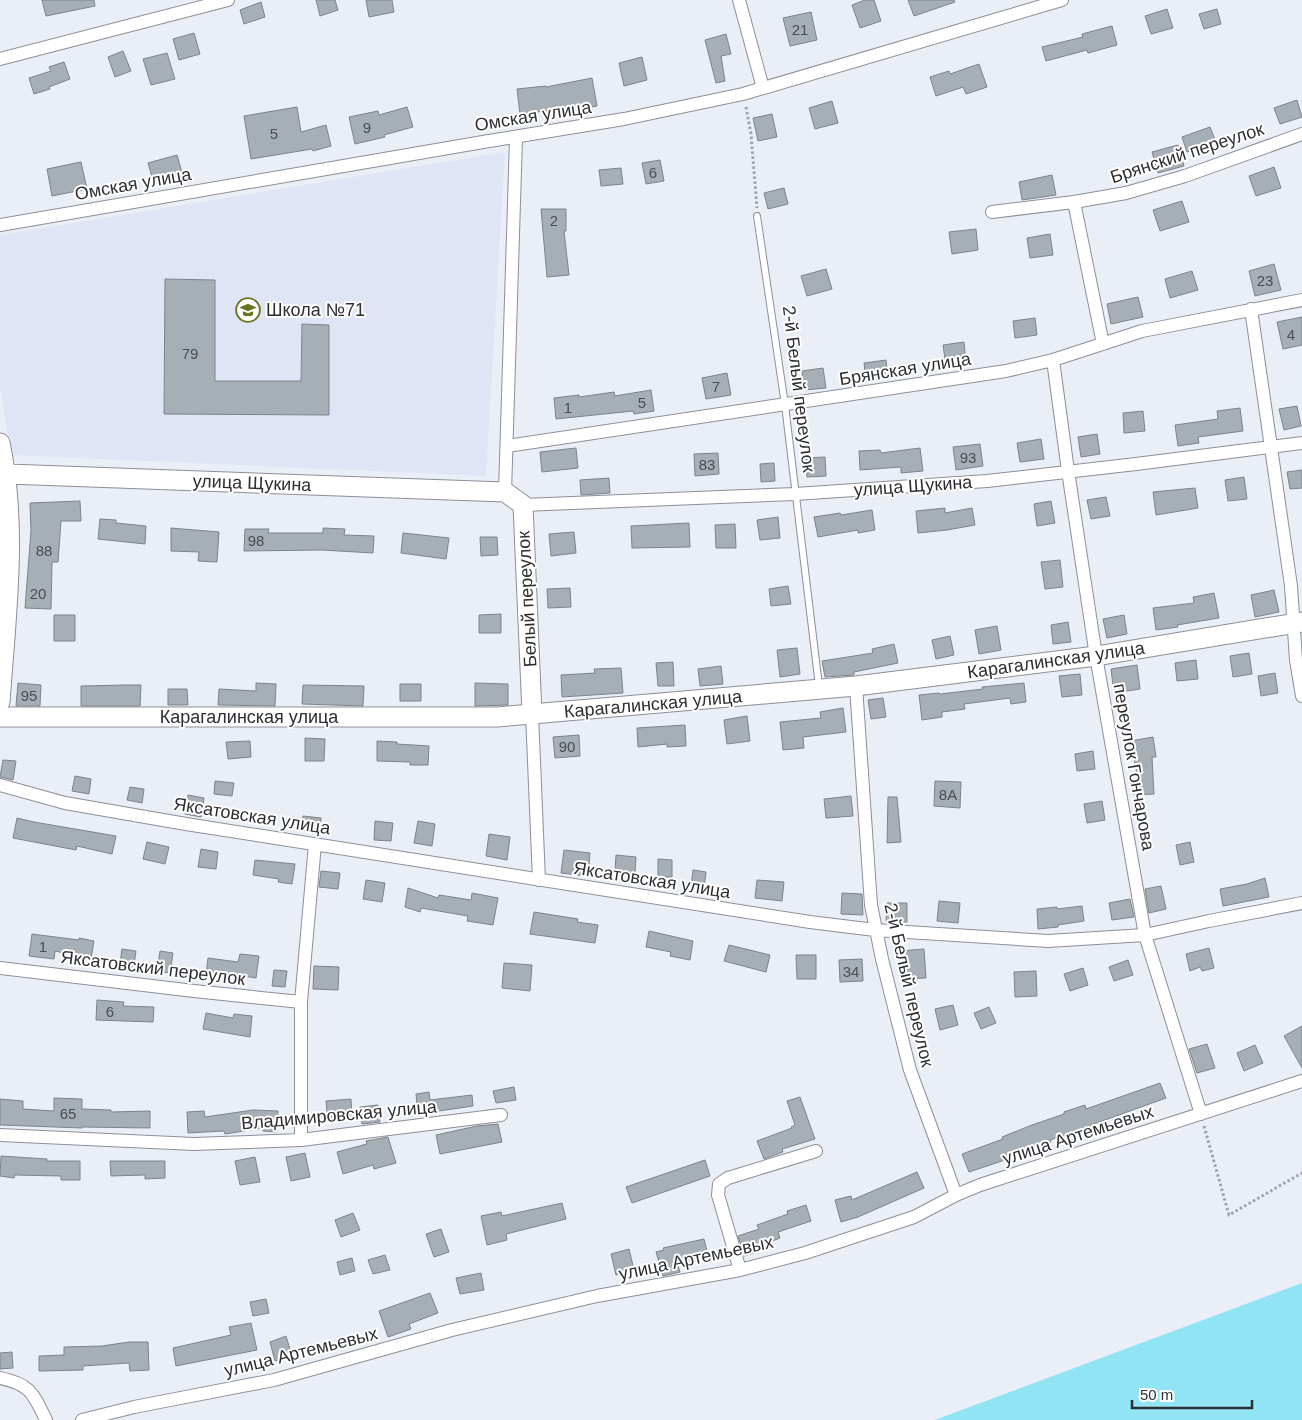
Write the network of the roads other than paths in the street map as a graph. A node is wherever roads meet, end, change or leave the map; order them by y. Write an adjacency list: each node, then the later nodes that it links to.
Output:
1 (228, 0): 4 (street)
2 (739, 0): 5 (street)
3 (1062, 0): 5 (street, Омская улица)
4 (0, 59)
5 (763, 88): 7 (street, Омская улица)
6 (1302, 134): 8 (street, Брянский переулок)
7 (516, 138): 11 (street, Омская улица); 19 (street)
8 (1074, 202): 9 (street, Брянский переулок); 14 (street)
9 (992, 212)
10 (758, 216): 16 (lane, 2-й Белый переулок)
11 (0, 224)
12 (1302, 300): 13 (street, Брянская улица)
13 (1251, 309): 14 (street, Брянская улица); 20 (street)
14 (1103, 344): 15 (street, Брянская улица)
15 (1053, 360): 16 (street, Брянская улица); 21 (street, переулок Гончарова)
16 (785, 405): 19 (street, Брянская улица); 24 (lane, 2-й Белый переулок)
17 (0, 443): 22 (street)
18 (1302, 443): 20 (street, улица Щукина)
19 (507, 446): 23 (street)
20 (1271, 448): 21 (street, улица Щукина); 26 (street)
21 (1068, 471): 24 (street, улица Щукина); 27 (street, переулок Гончарова)
22 (2, 472): 23 (street, улица Щукина); 31 (street)
23 (505, 492): 25 (street, Белый переулок)
24 (795, 494): 25 (street, улица Щукина); 29 (lane, 2-й Белый переулок)
25 (523, 505): 32 (street, Белый переулок)
26 (1298, 623): 27 (street, Карагалинская улица); 30 (street)
27 (1096, 656): 28 (street, Карагалинская улица); 39 (street, переулок Гончарова)
28 (856, 686): 29 (street, Карагалинская улица); 38 (street, 2-й Белый переулок)
29 (820, 690): 32 (street, Карагалинская улица)
30 (1302, 696)
31 (0, 702)
32 (532, 714): 33 (street, Карагалинская улица); 36 (street)
33 (0, 717)
34 (0, 785): 35 (street, Яксатовская улица)
35 (315, 844): 36 (street, Яксатовская улица); 41 (street)
36 (539, 880): 38 (street, Яксатовская улица)
37 (1302, 903): 39 (street, Яксатовская улица)
38 (875, 930): 39 (street, Яксатовская улица); 48 (street, 2-й Белый переулок)
39 (1146, 936): 43 (street, переулок Гончарова)
40 (0, 968): 41 (street, Яксатовский переулок)
41 (301, 1002): 46 (street)
42 (1302, 1081): 43 (street, улица Артемьевых)
43 (1201, 1114): 48 (street, улица Артемьевых)
44 (501, 1115): 46 (street, Владимировская улица)
45 (0, 1135): 46 (street, Владимировская улица)
46 (301, 1140)
47 (816, 1151): 49 (street)
48 (956, 1195): 49 (street, улица Артемьевых)
49 (740, 1270): 52 (street, улица Артемьевых)
50 (0, 1378): 51 (street)
51 (46, 1420)
52 (82, 1420)

